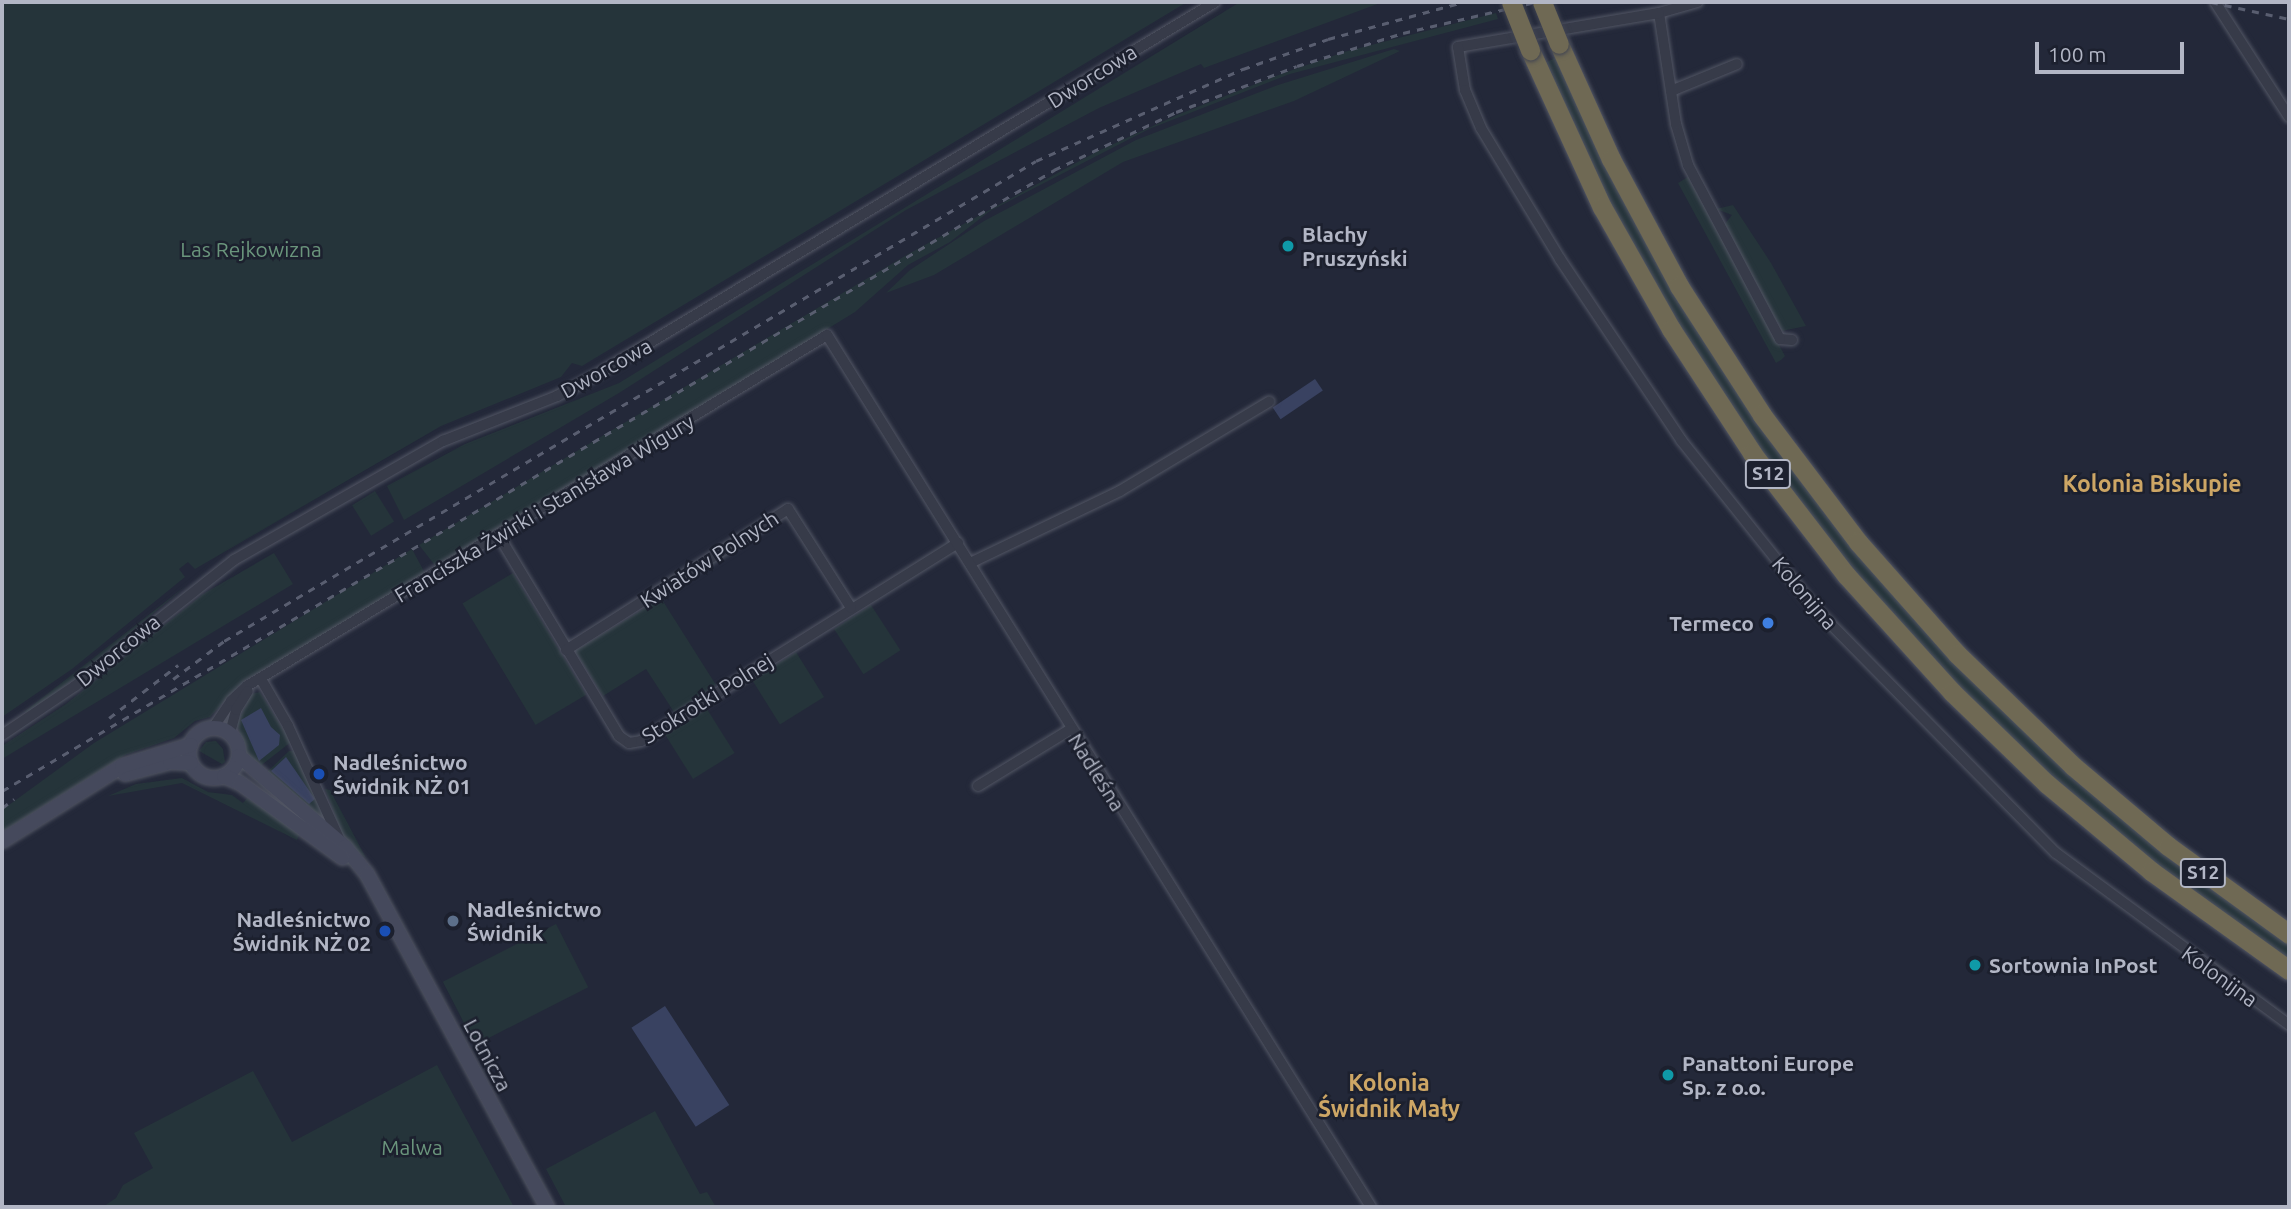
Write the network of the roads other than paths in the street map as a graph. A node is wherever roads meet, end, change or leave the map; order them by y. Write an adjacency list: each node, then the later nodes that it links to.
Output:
1 (1215, 2): 22 (street, Dworcowa)
2 (1511, 2): 32 (highway, S12, bridge)
3 (1542, 2): 33 (highway, S12, bridge)
4 (1697, 2): 6 (street)
5 (2215, 2): 9 (street)
6 (1659, 13): 8 (street); 36 (street, Kolonijna)
7 (1737, 64): 8 (street)
8 (1671, 91): 11 (street)
9 (2289, 117)
10 (827, 335): 13 (street, Franciszka Żwirki i Stanisława Wigury); 14 (street, Nadleśna)
11 (1792, 341)
12 (1269, 402): 15 (street)
13 (499, 536): 17 (street, Stokrotki Polnej); 18 (street, Franciszka Żwirki i Stanisława Wigury)
14 (958, 543): 15 (street, Nadleśna); 16 (street, Stokrotki Polnej)
15 (970, 563): 20 (street, Nadleśna)
16 (851, 608): 17 (street, Stokrotki Polnej); 17 (street, Kwiatów Polnych)
17 (566, 650)
18 (261, 679): 19 (street); 21 (street); 30 (street)
19 (213, 728): 21 (main road); 23 (main road)
20 (1071, 729): 28 (street); 38 (street, Nadleśna)
21 (230, 733): 24 (main road)
22 (2, 735)
23 (191, 745): 25 (main road); 27 (main road)
24 (239, 757): 26 (main road); 30 (main road, Lotnicza)
25 (191, 762): 26 (main road); 27 (main road)
26 (224, 776): 31 (main road, Lotnicza)
27 (97, 783): 29 (main road)
28 (978, 786)
29 (2, 841)
30 (341, 844): 31 (main road, Lotnicza)
31 (393, 922): 37 (main road, Lotnicza)
32 (2229, 929): 34 (highway, S12); 35 (highway)
33 (2289, 934)
34 (2289, 970)
35 (2289, 978)
36 (2289, 1025)
37 (547, 1207)
38 (1371, 1207)

